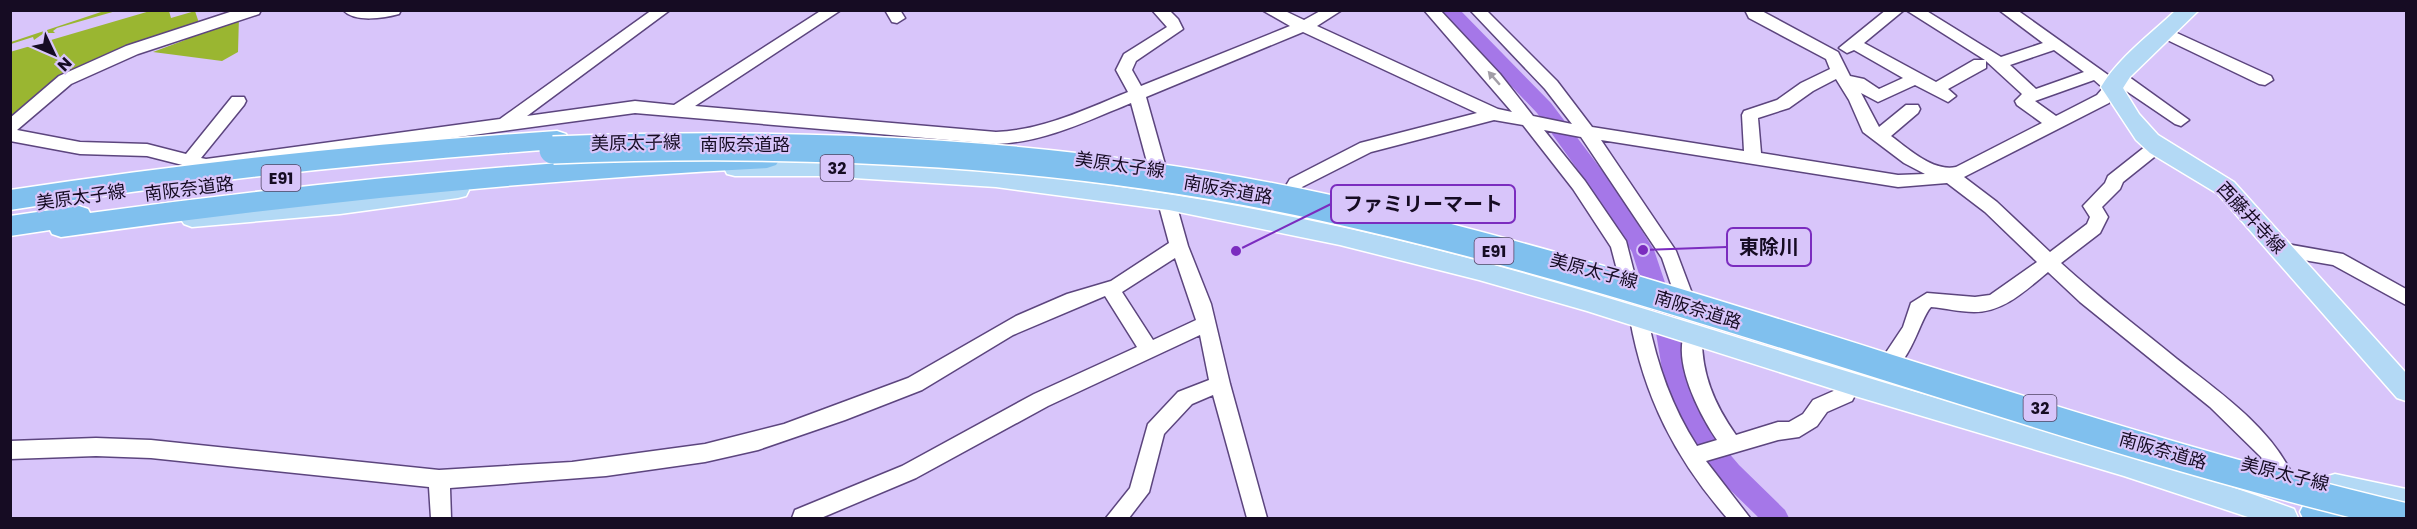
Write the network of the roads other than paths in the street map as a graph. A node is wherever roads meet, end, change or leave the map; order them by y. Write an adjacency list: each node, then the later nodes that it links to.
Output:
1 (254, 10): 36 (street)
2 (350, 10): 3 (street)
3 (394, 10)
4 (663, 10): 34 (street)
5 (834, 10): 30 (street)
6 (1159, 10): 26 (street)
7 (1269, 10): 16 (street)
8 (1335, 10): 16 (street)
9 (1431, 10): 33 (street, one-way to 9)
10 (1477, 10): 37 (street)
11 (1752, 10): 22 (street)
12 (1897, 10): 18 (street)
13 (1913, 10): 20 (street)
14 (2006, 10): 19 (street)
15 (2183, 12): 17 (main road)
16 (1304, 26): 26 (street); 31 (street)
17 (2166, 33): 24 (main road); 25 (street)
18 (1855, 44): 22 (street); 23 (street)
19 (2055, 44): 20 (street); 24 (street)
20 (2000, 63): 27 (street)
21 (1980, 64): 23 (street)
22 (1838, 69): 23 (street); 39 (street); 43 (street)
23 (1916, 78)
24 (2109, 79): 27 (street); 32 (street); 35 (street); 40 (main road, 西藤井寺線)
25 (2265, 80)
26 (1137, 94): 30 (street); 45 (street)
27 (2033, 95): 35 (street)
28 (238, 100): 44 (street)
29 (1912, 109): 39 (street)
30 (676, 111): 34 (street)
31 (1494, 114): 33 (street); 47 (street)
32 (2181, 120)
33 (1532, 123): 37 (street); 58 (street)
34 (504, 125): 44 (street)
35 (2056, 125): 46 (street)
36 (10, 127)
37 (1580, 131): 43 (street); 60 (street)
38 (10, 135): 44 (street)
39 (1880, 136): 46 (street)
40 (2157, 146): 56 (main road, 西藤井寺線); 57 (street)
41 (875, 147): 48 (highway, bridge); 51 (highway, 南阪奈道路 / E91, bridge); 77 (highway, 南阪奈道路 / E91, bridge)
42 (819, 157): 52 (highway, 南阪奈道路 / E91); 53 (highway); 76 (highway, 南阪奈道路 / E91)
43 (1753, 159): 46 (street)
44 (190, 160)
45 (1160, 170): 47 (main road, 美原太子線 / 32); 49 (street); 50 (main road, 美原太子線 / 32)
46 (1948, 176): 57 (street)
47 (1290, 194): 58 (main road, 美原太子線 / 32)
48 (10, 200)
49 (1168, 200): 53 (main road, 美原太子線 / 32); 55 (street); 62 (main road, 美原太子線 / 32)
50 (10, 206)
51 (10, 213)
52 (10, 226)
53 (61, 227): 54 (main road, 美原太子線 / 32)
54 (10, 235)
55 (1179, 246): 59 (street); 63 (street)
56 (2281, 249): 61 (street); 69 (main road, 西藤井寺線)
57 (2047, 263): 66 (street); 73 (street)
58 (1633, 281): 60 (main road, 美原太子線 / 32)
59 (1112, 290): 65 (street); 74 (street)
60 (1681, 295): 66 (main road, 美原太子線 / 32)
61 (2406, 298)
62 (1644, 320): 64 (main road, 美原太子線 / 32); 72 (street)
63 (1208, 323): 65 (street); 67 (street)
64 (1689, 334): 68 (main road, 美原太子線 / 32); 70 (street)
65 (1149, 350): 78 (street)
66 (1889, 363): 73 (main road, 美原太子線 / 32)
67 (1220, 384): 80 (street); 81 (street)
68 (1851, 384): 70 (street); 83 (main road, 美原太子線 / 32)
69 (2406, 390)
70 (1732, 445): 72 (street)
71 (10, 450): 74 (street)
72 (1690, 457): 82 (street)
73 (2282, 474): 75 (main road, 美原太子線 / 32)
74 (439, 479): 79 (street)
75 (2406, 501)
76 (2329, 516)
77 (2406, 517)
78 (804, 518)
79 (441, 519)
80 (1116, 519)
81 (1257, 519)
82 (1740, 519)
83 (2284, 519)

